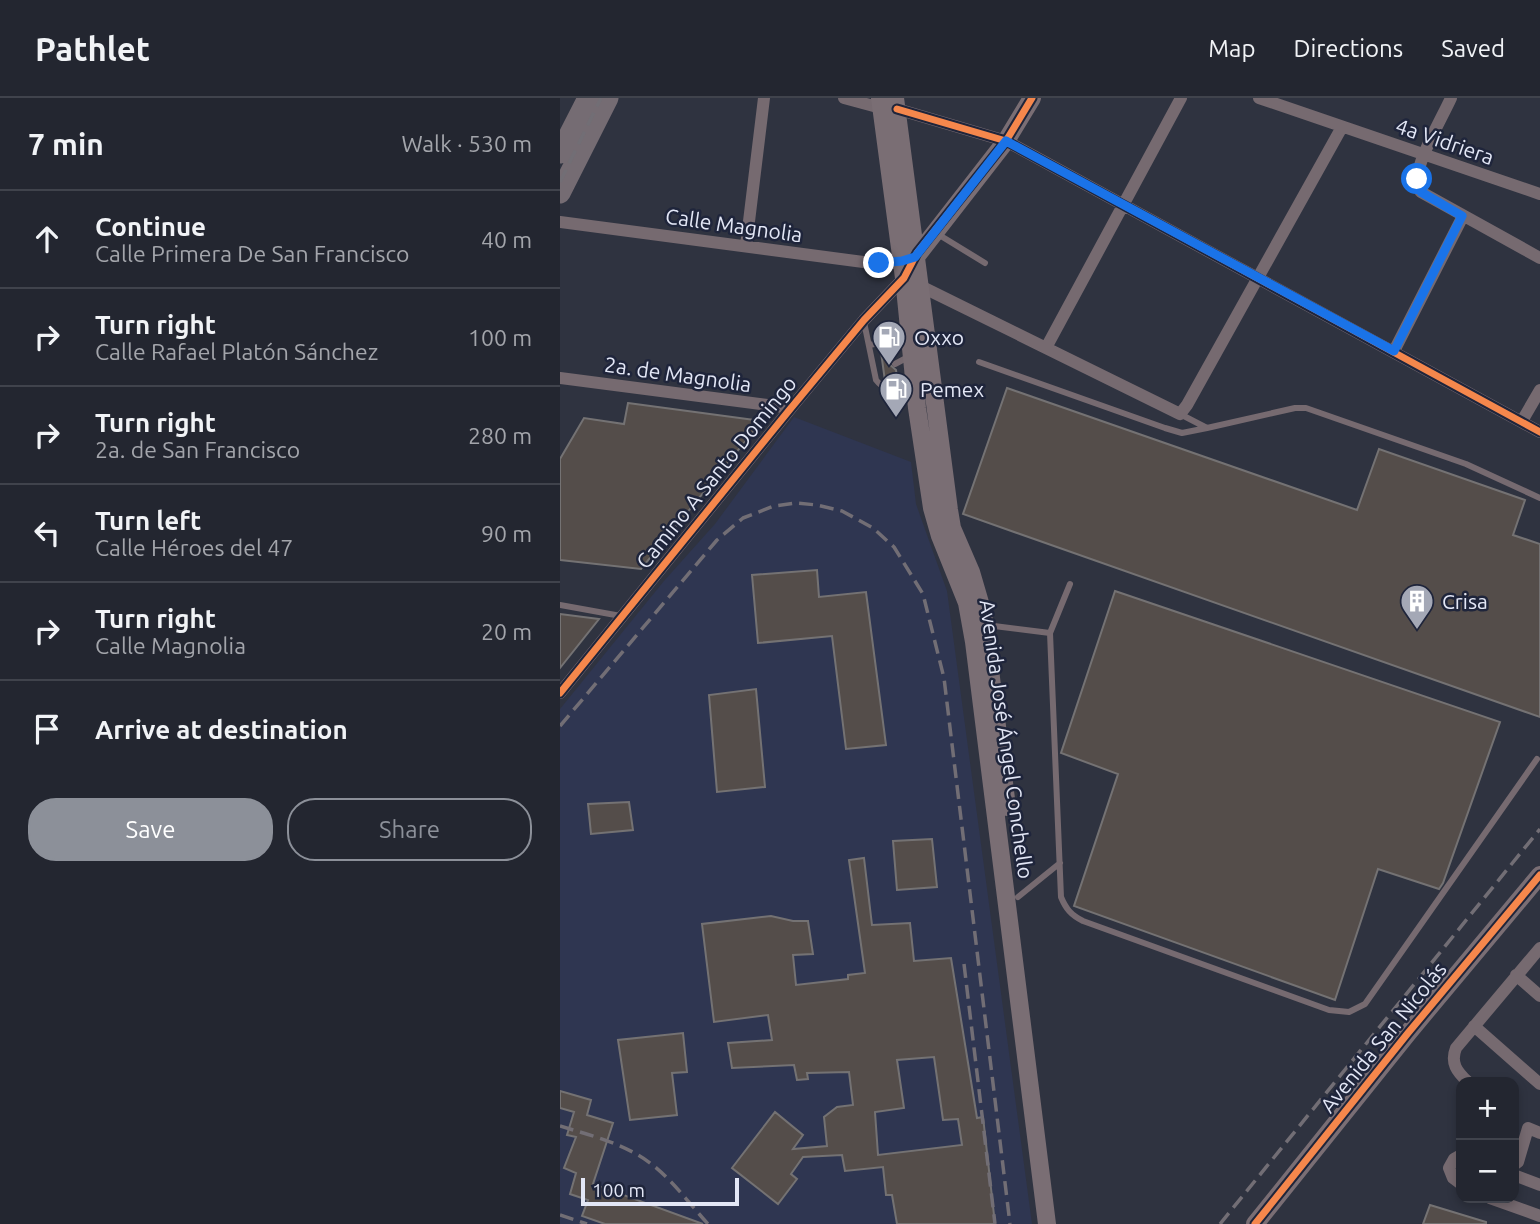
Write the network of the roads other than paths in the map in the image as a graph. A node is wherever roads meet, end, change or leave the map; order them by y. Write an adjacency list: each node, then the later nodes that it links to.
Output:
1 (580, 98): 14 (main road)
2 (588, 98): 16 (main road)
3 (608, 98): 18 (main road)
4 (615, 98): 18 (main road)
5 (764, 98): 24 (street)
6 (844, 98): 11 (street)
7 (1032, 98): 15 (main road)
8 (1181, 98): 20 (street)
9 (1259, 98): 12 (street, 4a Vidriera)
10 (1451, 98): 17 (street)
11 (888, 103): 15 (street); 27 (main road, Avenida José Ángel Conchello)
12 (1293, 104): 13 (street, 4a Vidriera)
13 (1342, 127): 17 (street, 4a Vidriera); 28 (street)
14 (560, 139)
15 (1006, 141): 20 (street); 23 (main road)
16 (560, 153)
17 (1424, 155): 19 (street, 4a Vidriera); 21 (street)
18 (562, 190)
19 (1540, 194)
20 (1124, 204): 28 (street); 31 (street)
21 (1462, 216): 25 (street); 33 (street)
22 (560, 222): 24 (street, Calle Magnolia)
23 (934, 232): 26 (lane); 27 (main road)
24 (746, 246): 27 (street, Calle Magnolia)
25 (1540, 258)
26 (985, 263)
27 (910, 270): 29 (street, Camino A Santo Domingo); 31 (street, Calle Magnolia); 32 (main road, Avenida José Ángel Conchello); 50 (main road, Avenida José Ángel Conchello)
28 (1258, 277): 33 (street); 42 (street)
29 (864, 320): 30 (lane); 41 (street, Camino A Santo Domingo)
30 (869, 345): 32 (lane); 37 (lane)
31 (1047, 346): 42 (street, Calle Magnolia)
32 (911, 347): 35 (lane); 40 (main road, Avenida José Ángel Conchello)
33 (1394, 351): 43 (street)
34 (979, 362): 44 (lane)
35 (895, 364)
36 (883, 370): 37 (lane)
37 (875, 374): 40 (lane)
38 (560, 378): 41 (street, 2a. de Magnolia)
39 (1540, 390): 43 (street)
40 (916, 394): 71 (main road, Avenida José Ángel Conchello)
41 (790, 408): 49 (street, Camino A Santo Domingo)
42 (1180, 414): 44 (lane)
43 (1522, 421): 45 (street)
44 (1207, 428): 46 (lane)
45 (1540, 432)
46 (1540, 498)
47 (1070, 584): 51 (lane)
48 (560, 605): 49 (lane)
49 (623, 616): 52 (street, Camino A Santo Domingo)
50 (985, 625): 51 (lane); 56 (main road, Avenida José Ángel Conchello)
51 (1050, 633): 54 (lane)
52 (560, 693)
53 (1537, 759): 54 (lane)
54 (1060, 863): 56 (lane)
55 (1540, 875): 73 (main road, Avenida San Nicolás)
56 (1018, 897): 72 (main road, Avenida José Ángel Conchello)
57 (1540, 948): 58 (street)
58 (1516, 975): 59 (street); 60 (street)
59 (1540, 996)
60 (1474, 1026): 61 (street); 62 (street)
61 (1463, 1077)
62 (1540, 1084)
63 (1534, 1131): 65 (street)
64 (1456, 1159): 67 (street)
65 (1519, 1160)
66 (1519, 1177): 68 (street)
67 (1456, 1179)
68 (1540, 1185)
69 (1506, 1203): 70 (street)
70 (1540, 1216)
71 (1047, 1224)
72 (1059, 1224)
73 (1255, 1224)

